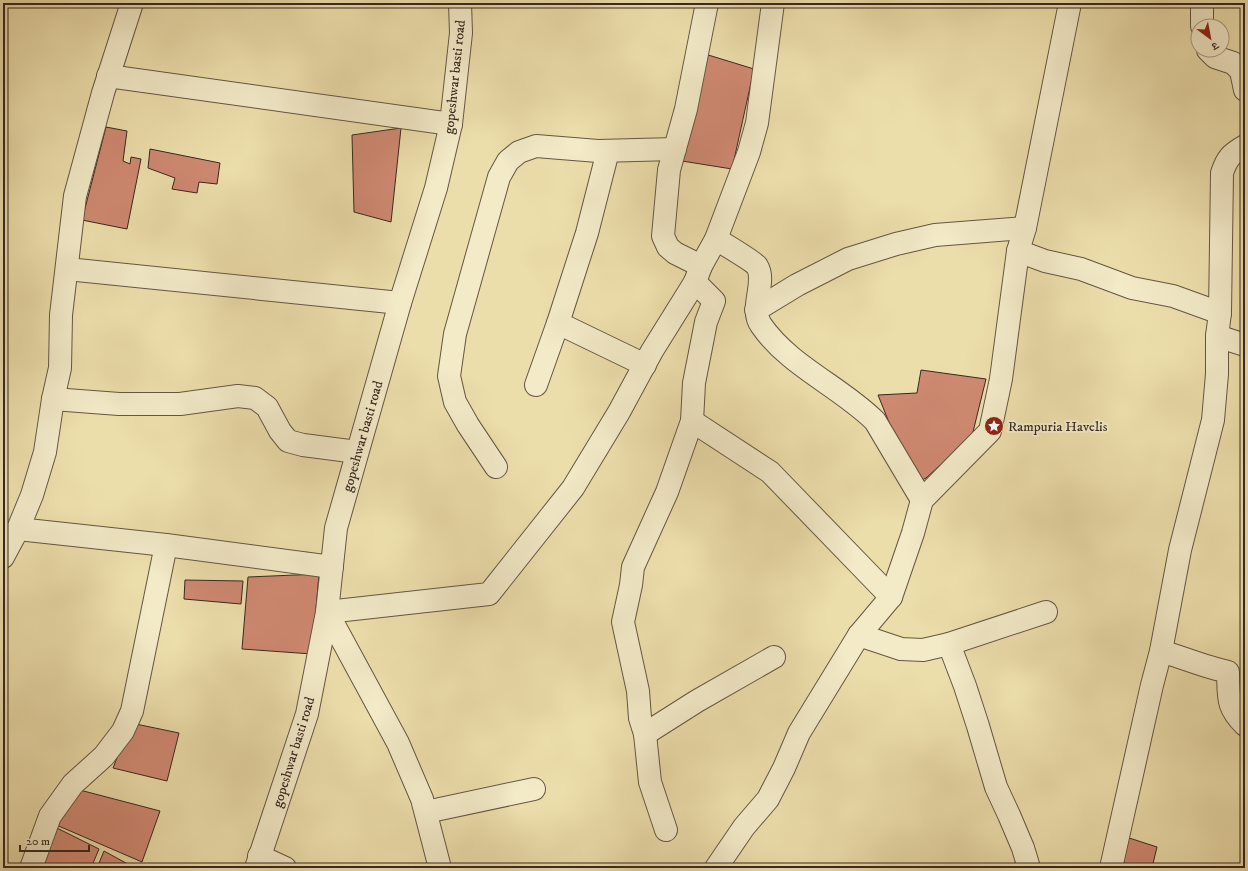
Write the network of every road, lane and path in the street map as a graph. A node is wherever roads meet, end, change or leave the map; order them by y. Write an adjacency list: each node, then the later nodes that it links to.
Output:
1 (132, 3): 9 (street)
2 (460, 3): 11 (street, gopeshwar basti road)
3 (706, 3): 13 (street)
4 (773, 3): 16 (street)
5 (1070, 3): 15 (street)
6 (1202, 3): 7 (street)
7 (1202, 18)
8 (1218, 58): 10 (street)
9 (108, 76): 11 (street); 18 (street)
10 (1245, 90)
11 (451, 124): 20 (street, gopeshwar basti road)
12 (1245, 146): 22 (street)
13 (675, 149): 14 (street); 19 (street)
14 (608, 151): 23 (street); 31 (street)
15 (1025, 228): 17 (street); 21 (street)
16 (716, 239): 19 (street); 21 (street)
17 (1018, 251): 22 (street); 32 (street)
18 (67, 270): 20 (street); 28 (street)
19 (698, 274): 26 (street); 29 (street)
20 (400, 303): 30 (street, gopeshwar basti road)
21 (756, 310): 32 (street)
22 (1220, 313): 24 (street)
23 (558, 323): 26 (street); 27 (street)
24 (1217, 336): 25 (street); 42 (street)
25 (1245, 345)
26 (645, 365): 38 (street)
27 (536, 385)
28 (53, 399): 30 (street); 33 (street)
29 (692, 421): 37 (street); 45 (street)
30 (357, 452): 36 (street, gopeshwar basti road)
31 (496, 467)
32 (922, 500): 37 (street)
33 (18, 529): 34 (street); 35 (street)
34 (166, 545): 36 (street); 50 (street)
35 (3, 557)
36 (332, 567): 38 (street, gopeshwar basti road)
37 (891, 597): 40 (street)
38 (327, 612): 47 (street); 49 (street, gopeshwar basti road)
39 (1046, 612): 41 (street)
40 (859, 634): 41 (street); 53 (street)
41 (949, 644): 54 (street)
42 (1161, 652): 44 (street); 55 (street)
43 (774, 657): 45 (street)
44 (1245, 724)
45 (645, 734): 48 (street)
46 (534, 789): 47 (street)
47 (426, 812): 52 (street)
48 (666, 830)
49 (257, 862): 51 (street)
50 (31, 868)
51 (285, 868)
52 (440, 868)
53 (716, 868)
54 (1029, 868)
55 (1111, 868)

